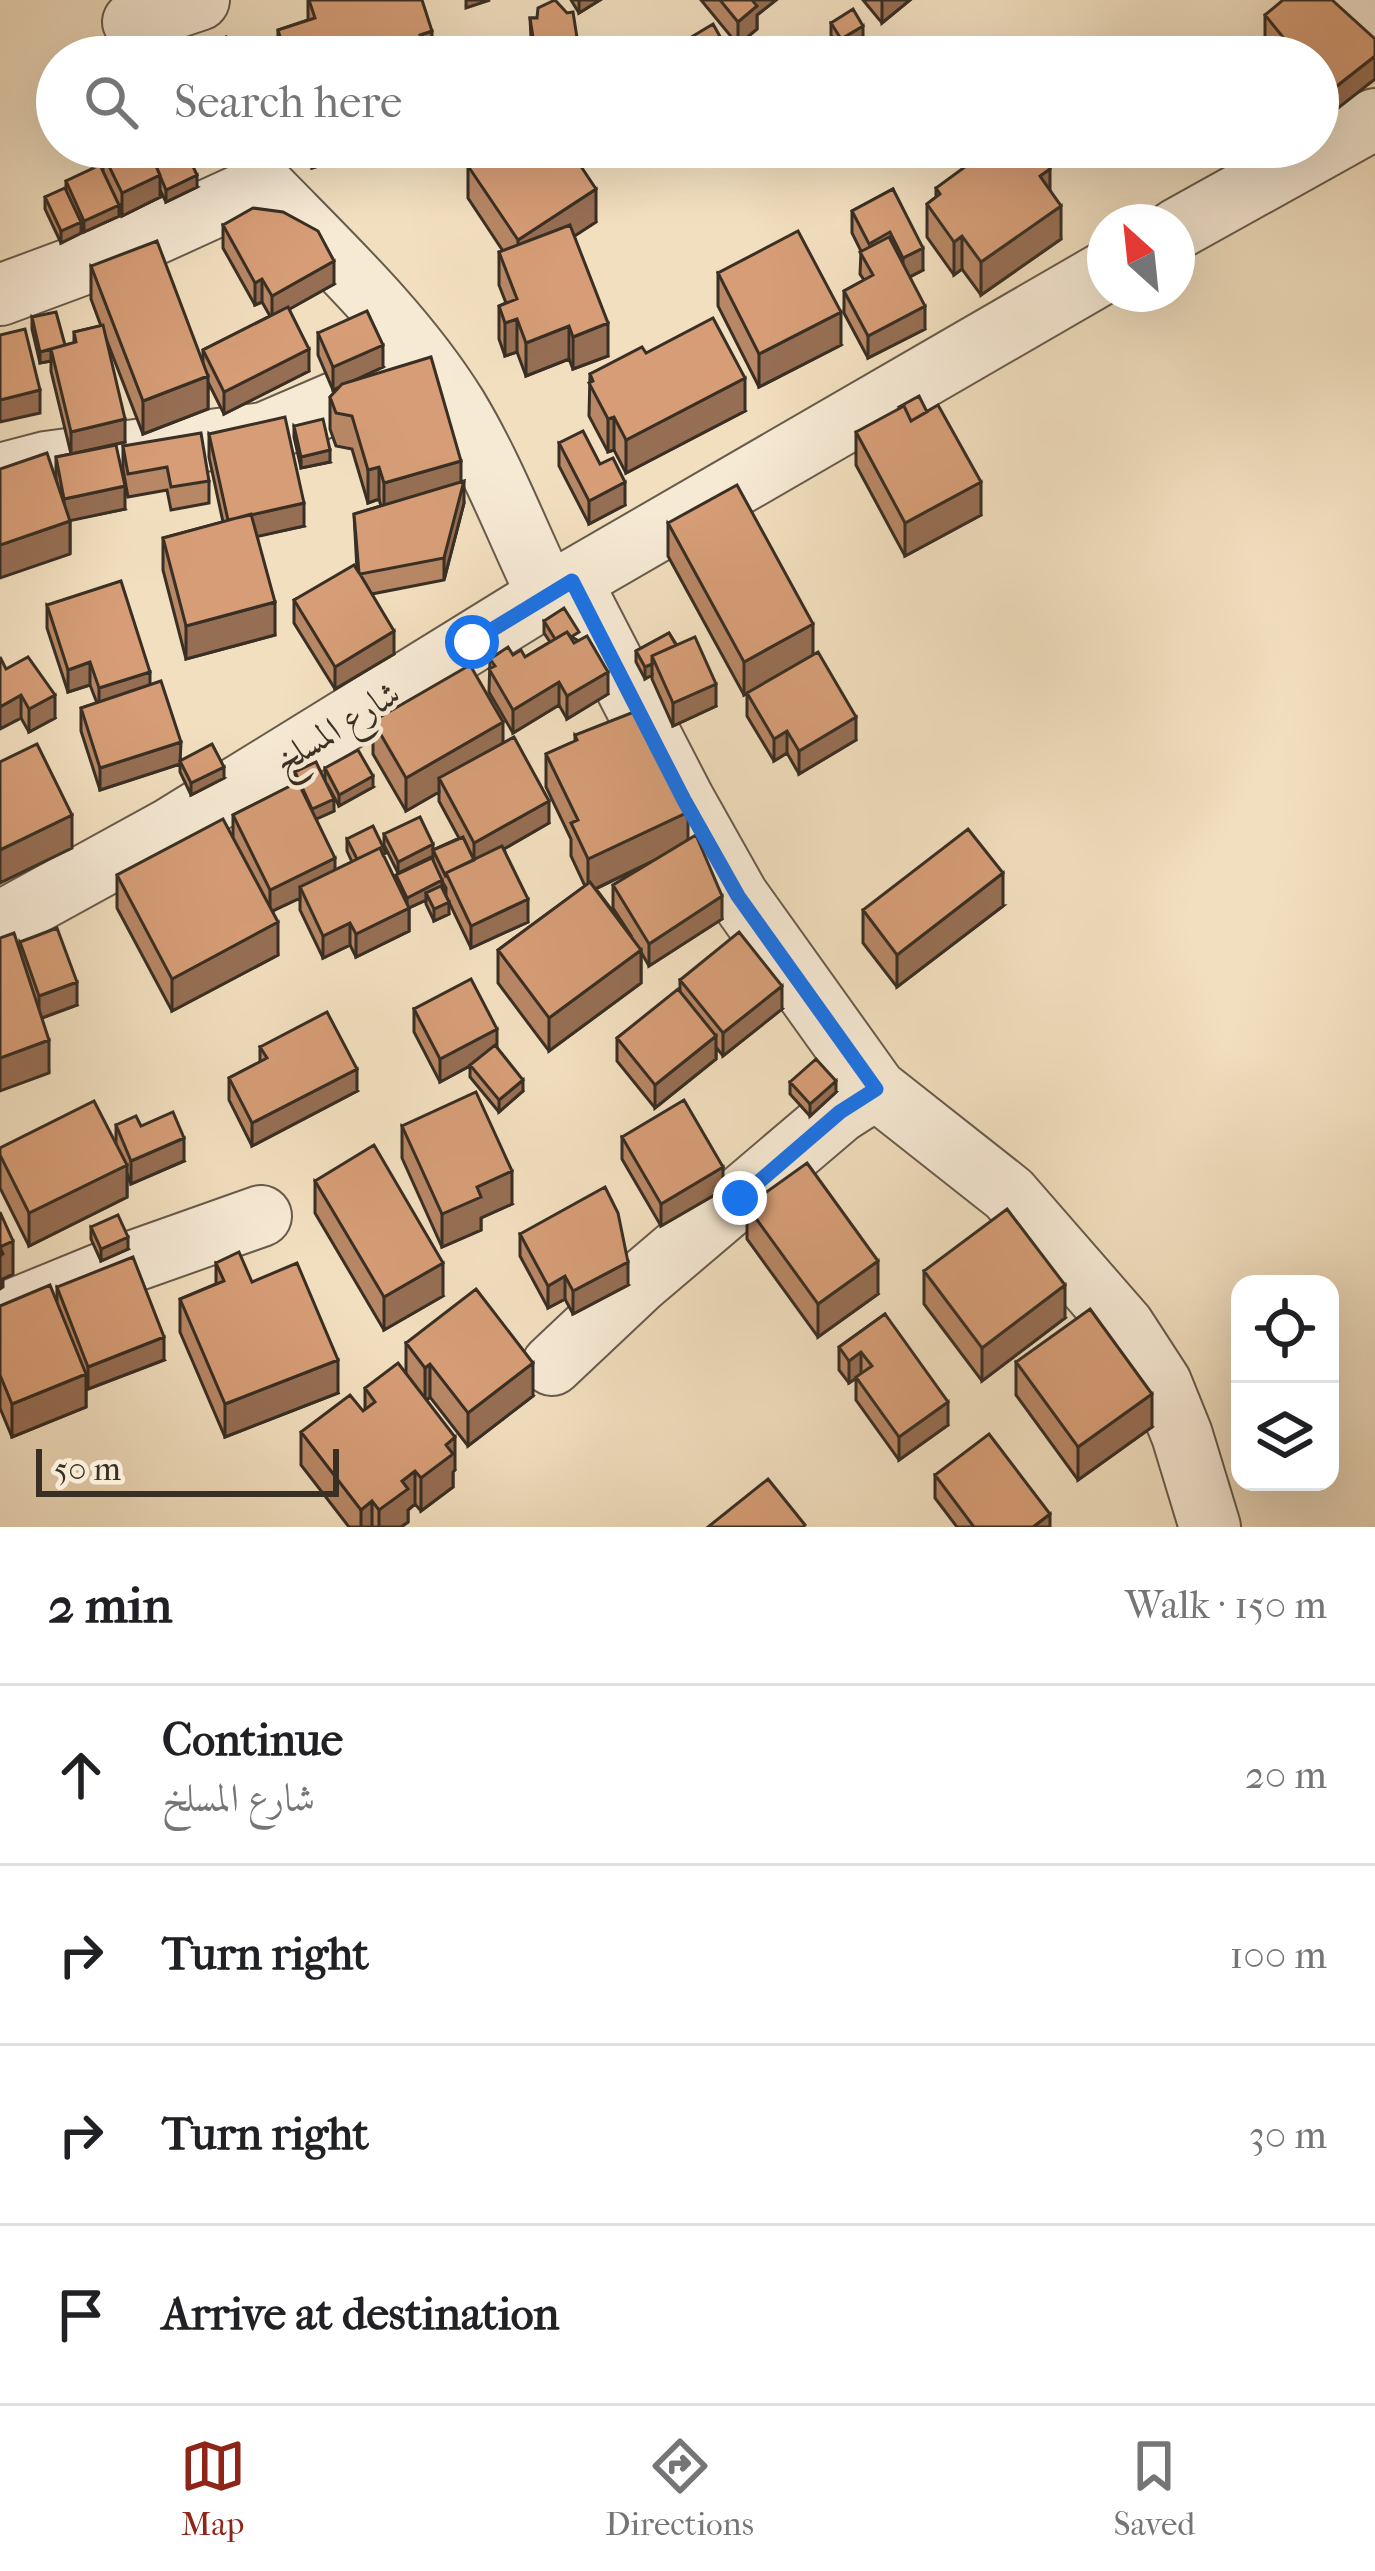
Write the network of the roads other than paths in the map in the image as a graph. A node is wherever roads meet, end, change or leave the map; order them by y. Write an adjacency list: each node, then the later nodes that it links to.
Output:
1 (199, 0): 3 (street)
2 (1343, 0): 4 (street)
3 (137, 26)
4 (1375, 27)
5 (1375, 119): 6 (street)
6 (1339, 139)
7 (240, 168): 12 (street)
8 (245, 168): 13 (street)
9 (1287, 168): 10 (street)
10 (1195, 219)
11 (1087, 282): 15 (street, شارع المسلخ)
12 (0, 295)
13 (425, 364): 14 (street); 15 (street)
14 (0, 473)
15 (560, 588): 16 (street, شارع المسلخ); 17 (street)
16 (0, 922)
17 (876, 1089): 20 (street); 21 (street)
18 (261, 1216): 19 (street)
19 (0, 1316)
20 (552, 1365)
21 (1210, 1527)

